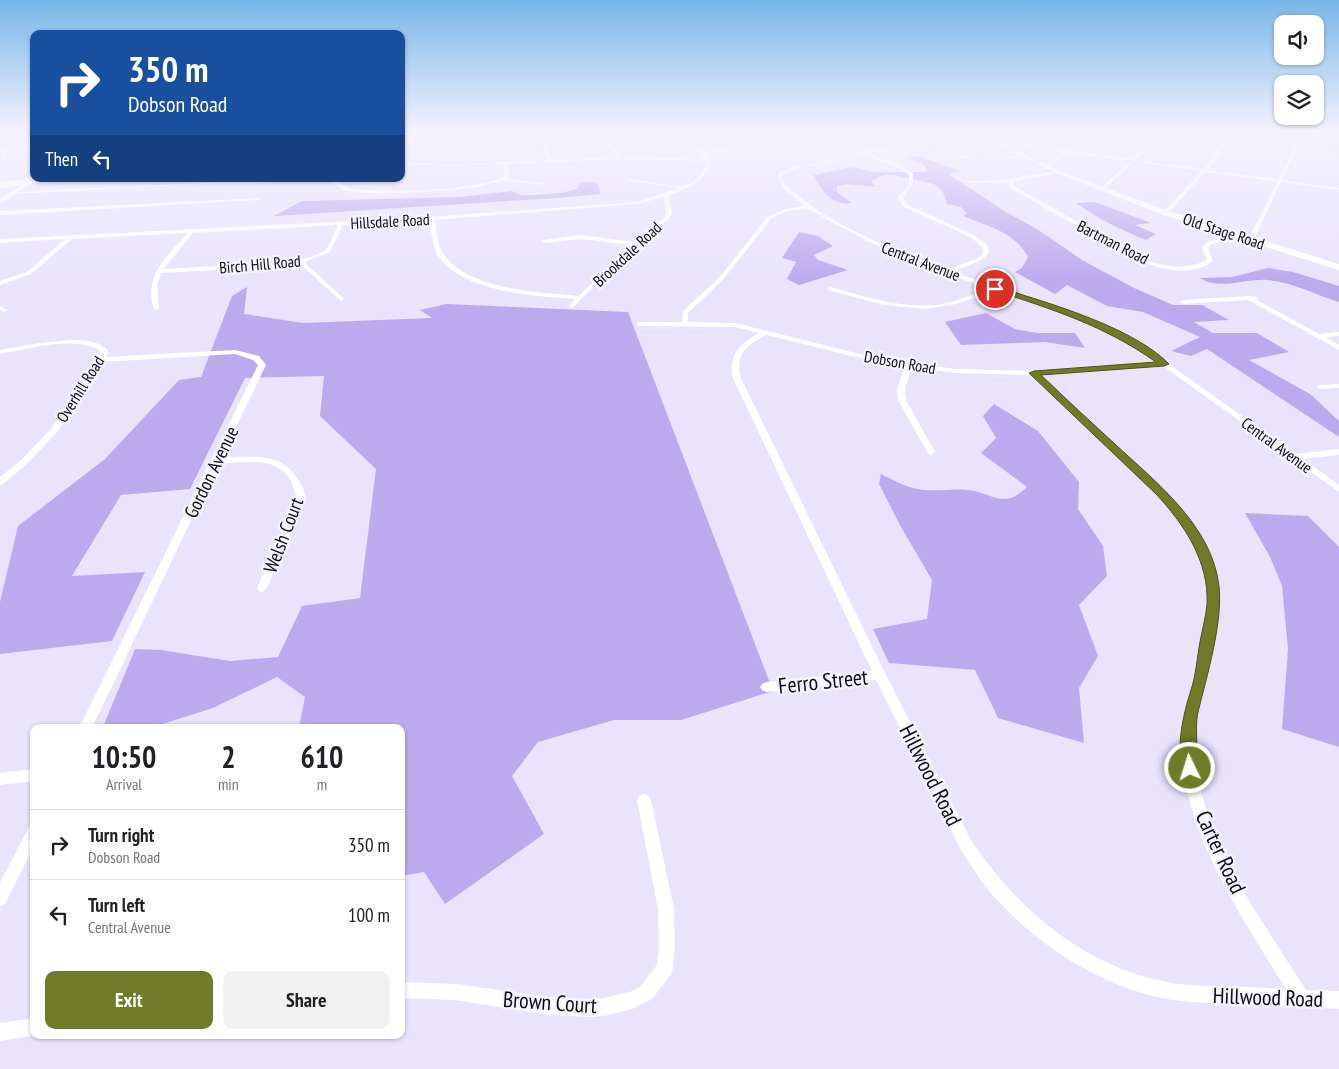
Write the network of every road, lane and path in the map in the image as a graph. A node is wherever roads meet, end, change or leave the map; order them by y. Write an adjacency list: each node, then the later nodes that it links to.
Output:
1 (1013, 180): 35 (street, Bartman Road)
2 (1280, 180): 37 (street)
3 (17, 181): 19 (highway)
4 (30, 181): 25 (street)
5 (501, 181): 17 (street)
6 (513, 181): 20 (street)
7 (636, 181): 21 (street)
8 (695, 181): 21 (street, Hillsdale Road)
9 (780, 181): 29 (street, Central Avenue)
10 (911, 181): 44 (street)
11 (992, 181): 18 (street)
12 (1082, 181): 22 (street, Old Stage Road)
13 (1112, 181): 22 (street)
14 (1195, 181): 31 (street)
15 (1286, 181): 23 (street)
16 (260, 182): 25 (street)
17 (333, 182)
18 (966, 182)
19 (0, 183)
20 (545, 184)
21 (686, 188): 26 (street, Hillsdale Road)
22 (1103, 189): 31 (street, Old Stage Road)
23 (1339, 189)
24 (0, 193): 25 (highway)
25 (14, 193): 28 (street)
26 (666, 196): 32 (street, Hillsdale Road); 40 (street, Brookdale Road)
27 (258, 199): 30 (street)
28 (0, 202)
29 (809, 207): 44 (street, Central Avenue); 53 (street)
30 (0, 212)
31 (1166, 213): 35 (street, Old Stage Road)
32 (432, 218): 33 (street, Hillsdale Road); 48 (street)
33 (341, 224): 34 (street, Hillsdale Road); 41 (street, Birch Hill Road)
34 (192, 231): 36 (street, Hillsdale Road); 43 (street)
35 (1236, 236): 37 (street, Old Stage Road)
36 (71, 237): 38 (street, Hillsdale Road); 45 (street)
37 (1251, 240): 42 (street, Old Stage Road)
38 (0, 241)
39 (544, 241): 40 (street)
40 (635, 244): 48 (street, Brookdale Road)
41 (301, 262): 43 (street, Birch Hill Road); 49 (street)
42 (1339, 267)
43 (159, 271): 52 (street)
44 (947, 272): 47 (street, Central Avenue)
45 (0, 283)
46 (830, 289): 47 (street)
47 (995, 289): 61 (street, Central Avenue)
48 (580, 298): 51 (street, Brookdale Road)
49 (341, 299)
50 (1183, 302): 57 (street)
51 (572, 306)
52 (156, 309)
53 (685, 323): 54 (street, Dobson Road); 55 (street, Dobson Road)
54 (639, 324)
55 (767, 332): 62 (street, Dobson Road); 73 (street, Hillwood Road)
56 (1339, 334): 57 (street)
57 (1319, 336): 58 (street)
58 (1339, 348)
59 (0, 352): 60 (street, Overhill Road)
60 (100, 360): 69 (street, Gordon Avenue); 70 (street, Overhill Road)
61 (1164, 364): 63 (street, Dobson Road); 68 (street, Central Avenue)
62 (909, 366): 63 (street, Dobson Road); 66 (street)
63 (1034, 373): 82 (street, Carter Road)
64 (1339, 386): 65 (street)
65 (1320, 387)
66 (931, 452)
67 (1339, 452): 68 (street)
68 (1294, 457): 71 (street, Central Avenue)
69 (216, 461): 72 (street, Welsh Court); 75 (street, Gordon Avenue)
70 (0, 482)
71 (1339, 489)
72 (262, 588)
73 (880, 675): 74 (street, Ferro Street); 82 (street, Hillwood Road)
74 (766, 687)
75 (86, 724)
76 (30, 775): 77 (street)
77 (0, 779)
78 (644, 800): 81 (street, Brown Court)
79 (30, 838): 80 (street)
80 (0, 899)
81 (405, 990)
82 (1302, 999): 83 (street, Hillwood Road)
83 (1339, 1000)
84 (30, 1028): 85 (street)
85 (0, 1032)

